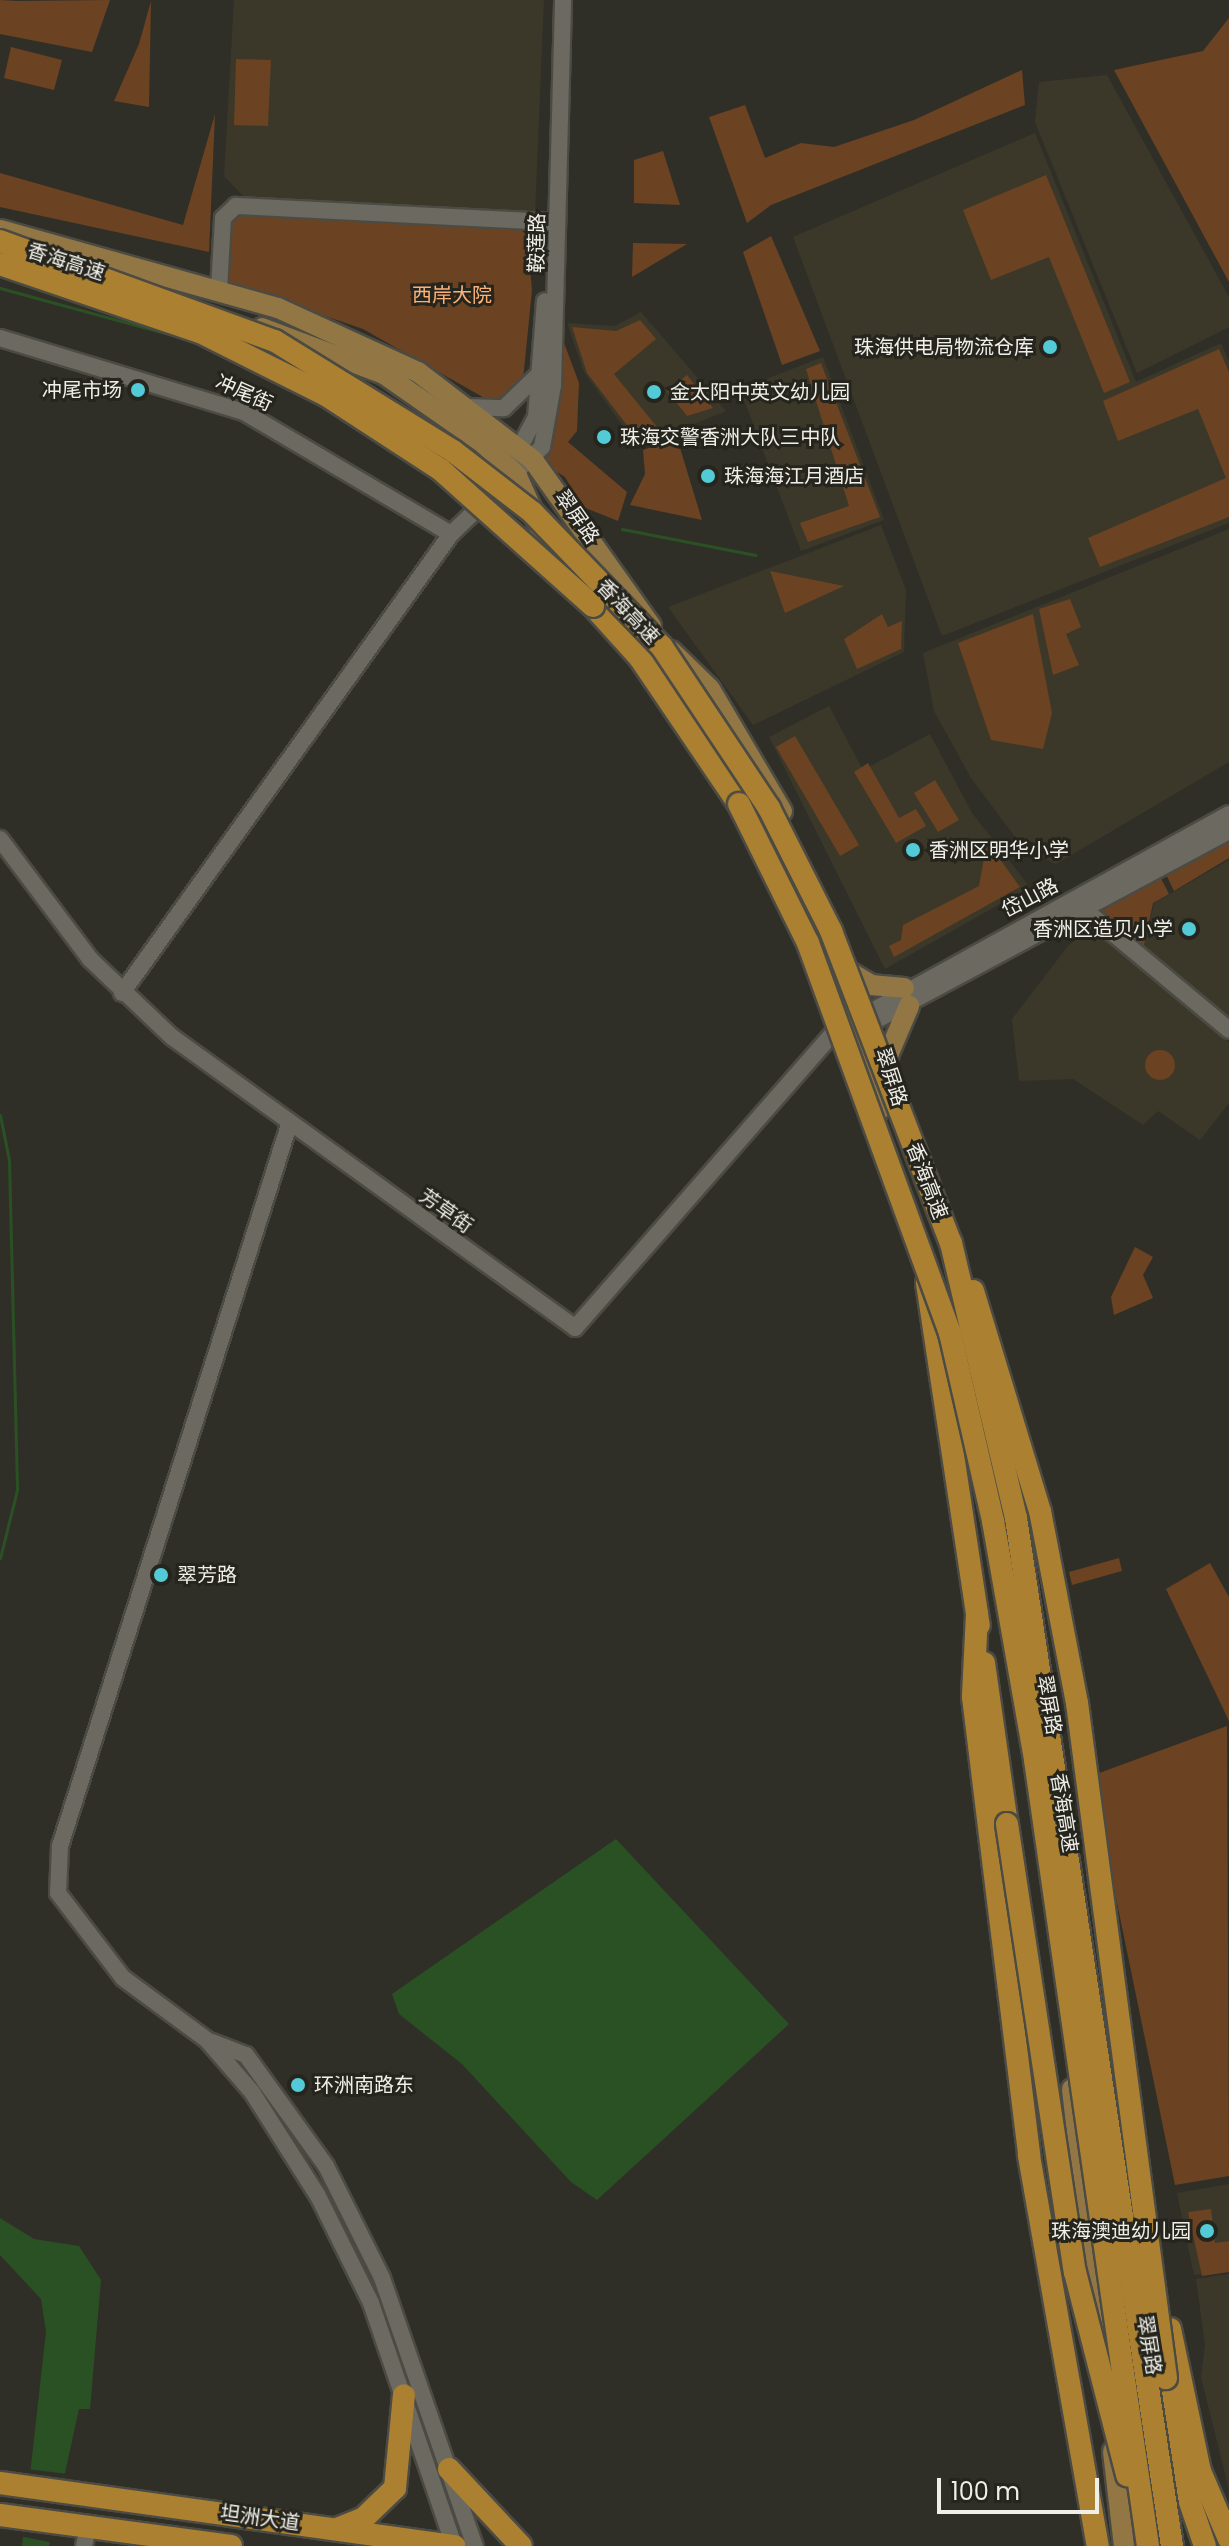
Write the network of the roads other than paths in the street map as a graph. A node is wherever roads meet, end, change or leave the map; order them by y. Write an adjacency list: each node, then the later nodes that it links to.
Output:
1 (553, 0): 3 (street, 鞍莲路)
2 (563, 0): 3 (street, 鞍莲路)
3 (552, 221): 8 (street); 11 (street, 鞍莲路); 13 (street, 鞍莲路)
4 (0, 230): 8 (main road, 翠屏路)
5 (0, 241): 27 (highway, 香海高速, bridge)
6 (0, 251): 10 (main road, 翠屏路)
7 (0, 264): 28 (highway, 香海高速, bridge)
8 (219, 290): 10 (main road, 翠屏路)
9 (0, 338): 15 (street, 冲尾街)
10 (388, 366): 12 (main road, 翠屏路); 14 (main road, 翠屏路)
11 (541, 371): 12 (street); 13 (street, 鞍莲路)
12 (469, 407): 13 (main road, 翠屏路)
13 (527, 455): 14 (street, 鞍莲路); 20 (main road, 翠屏路)
14 (512, 472): 15 (street, 鞍莲路); 23 (main road, 翠屏路)
15 (451, 534): 21 (street, 鞍莲路)
16 (1229, 814): 22 (street, 岱山路)
17 (1229, 831): 19 (street, 岱山路)
18 (0, 839): 21 (street, 芳草街)
19 (1085, 910): 22 (street, 岱山路); 24 (street)
20 (853, 974): 22 (main road); 23 (main road, 翠屏路)
21 (122, 993): 26 (street, 芳草街)
22 (907, 997): 23 (street, 岱山路); 25 (main road)
23 (863, 1021): 25 (main road, 翠屏路); 26 (street, 芳草街); 45 (main road, 翠屏路)
24 (1229, 1030)
25 (886, 1060): 31 (main road, 翠屏路)
26 (289, 1125): 30 (street)
27 (951, 1243): 48 (highway, 香海高速, bridge); 50 (highway, bridge)
28 (927, 1283): 29 (highway); 46 (highway, 香海高速, bridge)
29 (977, 1614): 44 (highway); 47 (highway, bridge)
30 (207, 2040): 33 (street); 34 (street)
31 (1108, 2078): 32 (main road); 49 (main road, 翠屏路)
32 (1153, 2228): 39 (highway)
33 (404, 2395): 37 (highway); 41 (street)
34 (449, 2469): 42 (street); 43 (highway)
35 (7, 2484): 37 (highway, 坦洲大道)
36 (6, 2516): 38 (highway, 坦洲大道)
37 (337, 2529): 41 (highway, 坦洲大道)
38 (86, 2536): 40 (highway, 坦洲大道)
39 (1229, 2539)
40 (231, 2546)
41 (454, 2546)
42 (475, 2546)
43 (521, 2546)
44 (1098, 2546)
45 (1124, 2546)
46 (1148, 2546)
47 (1155, 2546)
48 (1172, 2546)
49 (1181, 2546)
50 (1205, 2546)

